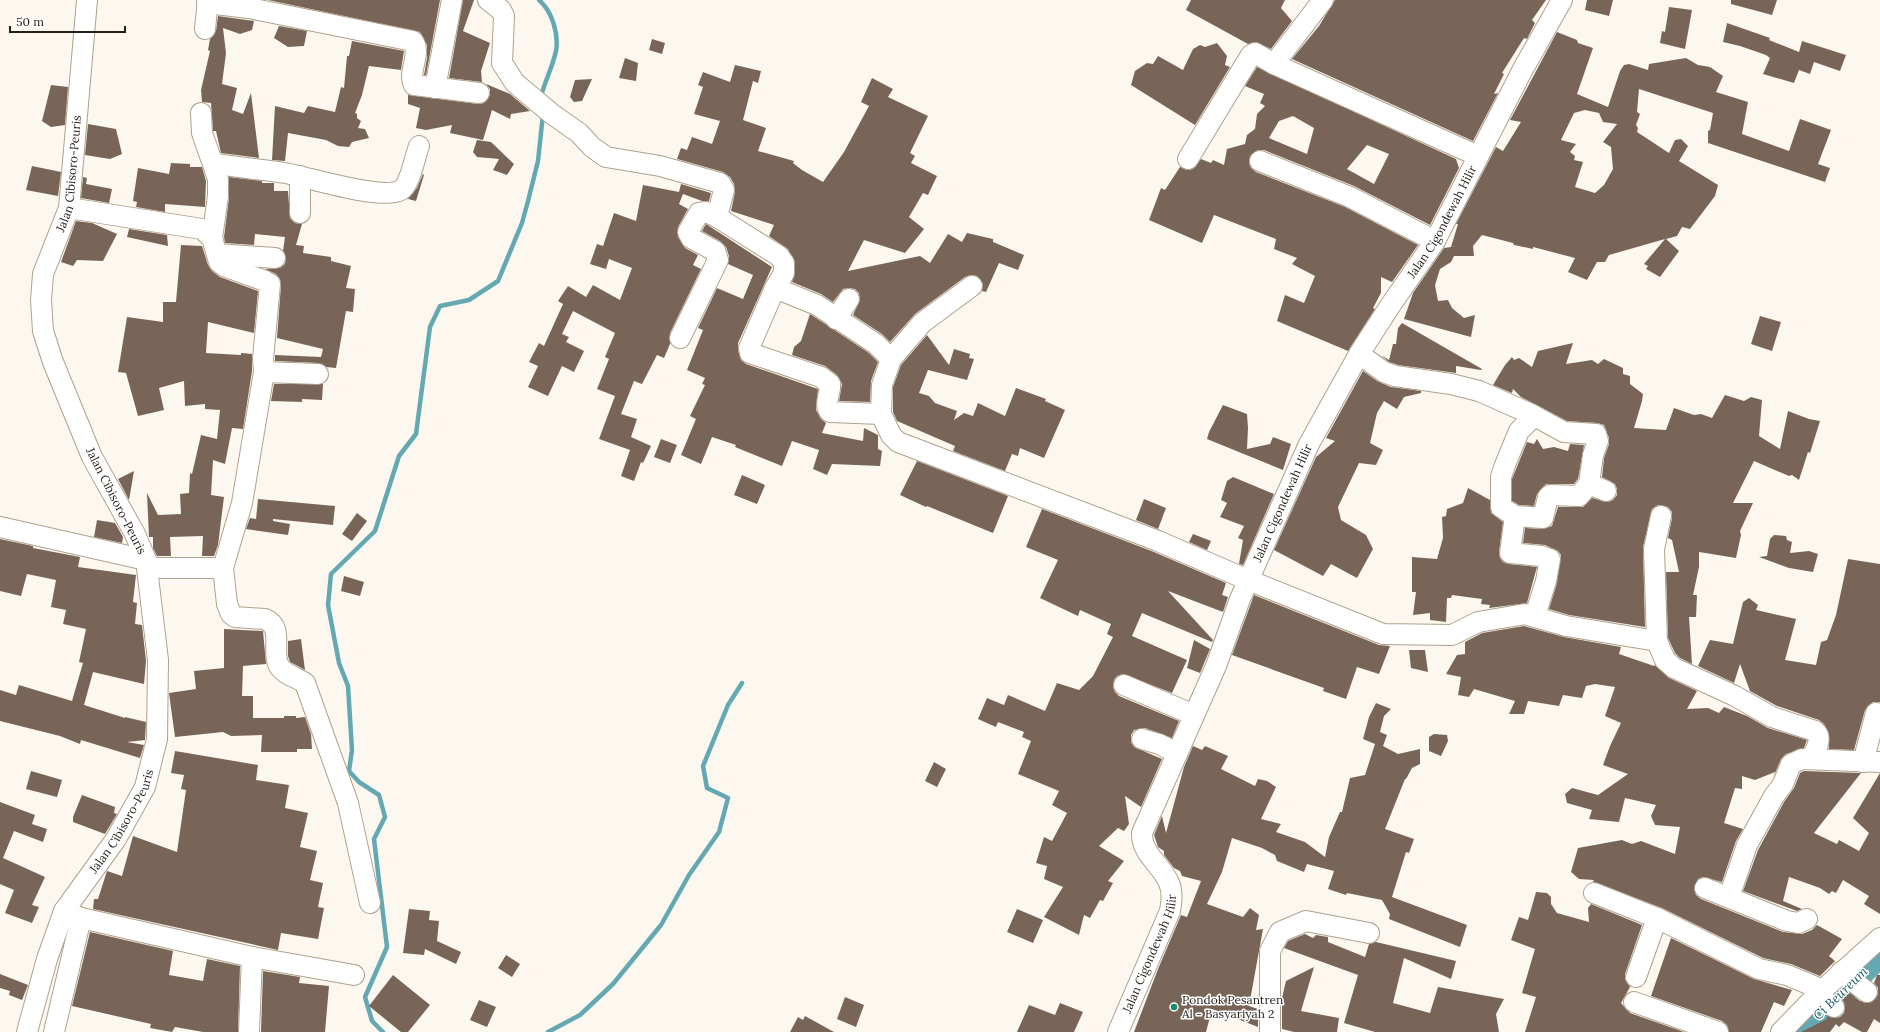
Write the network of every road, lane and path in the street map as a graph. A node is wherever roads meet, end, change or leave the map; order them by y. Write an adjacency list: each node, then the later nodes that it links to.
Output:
1 (87, 0): 18 (street, Jalan Cibisoro-Peuris)
2 (452, 0): 9 (street)
3 (488, 0): 20 (street)
4 (1323, 0): 8 (street)
5 (1562, 0): 13 (street, Jalan Cigondewah Hilir)
6 (208, 1): 7 (street); 9 (street)
7 (205, 29)
8 (1274, 64): 13 (street); 14 (street)
9 (435, 88): 10 (street)
10 (479, 93)
11 (201, 113): 16 (street)
12 (419, 146): 17 (street)
13 (1478, 156): 21 (street, Jalan Cigondewah Hilir)
14 (1188, 159)
15 (1260, 161): 21 (street)
16 (212, 163): 17 (street); 22 (street)
17 (300, 176): 19 (street)
18 (69, 208): 22 (street); 38 (street, Jalan Cibisoro-Peuris)
19 (300, 213)
20 (717, 217): 25 (street); 28 (street)
21 (1434, 241): 29 (street, Jalan Cigondewah Hilir)
22 (214, 246): 23 (street); 31 (street)
23 (275, 258)
24 (972, 286): 30 (street)
25 (775, 288): 27 (street); 33 (street)
26 (848, 299): 27 (street)
27 (836, 319): 30 (street)
28 (680, 338)
29 (1360, 354): 34 (street); 40 (street, Jalan Cigondewah Hilir)
30 (891, 359): 33 (street)
31 (264, 372): 32 (street); 39 (street)
32 (318, 374)
33 (881, 414): 40 (street)
34 (1534, 416): 35 (street); 35 (street)
35 (1515, 516): 41 (street)
36 (1661, 516): 42 (street)
37 (0, 527): 38 (street)
38 (147, 564): 39 (street); 54 (street, Jalan Cibisoro-Peuris)
39 (223, 568): 53 (street)
40 (1248, 580): 41 (street); 45 (street, Jalan Cigondewah Hilir)
41 (1535, 616): 42 (street)
42 (1657, 641): 48 (street)
43 (1124, 685): 45 (street)
44 (1876, 713): 49 (street)
45 (1194, 715): 47 (street, Jalan Cigondewah Hilir)
46 (1142, 738): 47 (street)
47 (1177, 753): 68 (street, Jalan Cigondewah Hilir)
48 (1810, 759): 49 (street); 52 (street)
49 (1872, 762)
50 (1705, 888): 52 (street)
51 (1594, 893): 55 (street)
52 (1729, 897): 56 (street)
53 (370, 903)
54 (72, 915): 59 (street); 65 (street, Jalan Cibisoro-Peuris); 66 (street)
55 (1657, 918): 61 (street); 62 (street)
56 (1807, 919)
57 (1368, 933): 64 (street)
58 (1880, 938): 62 (street)
59 (252, 957): 60 (street); 67 (street)
60 (354, 975)
61 (1636, 977)
62 (1824, 998): 70 (street)
63 (1634, 1002): 69 (street)
64 (1273, 1031)
65 (27, 1032)
66 (54, 1032)
67 (249, 1032)
68 (1118, 1032)
69 (1718, 1032)
70 (1782, 1032)

